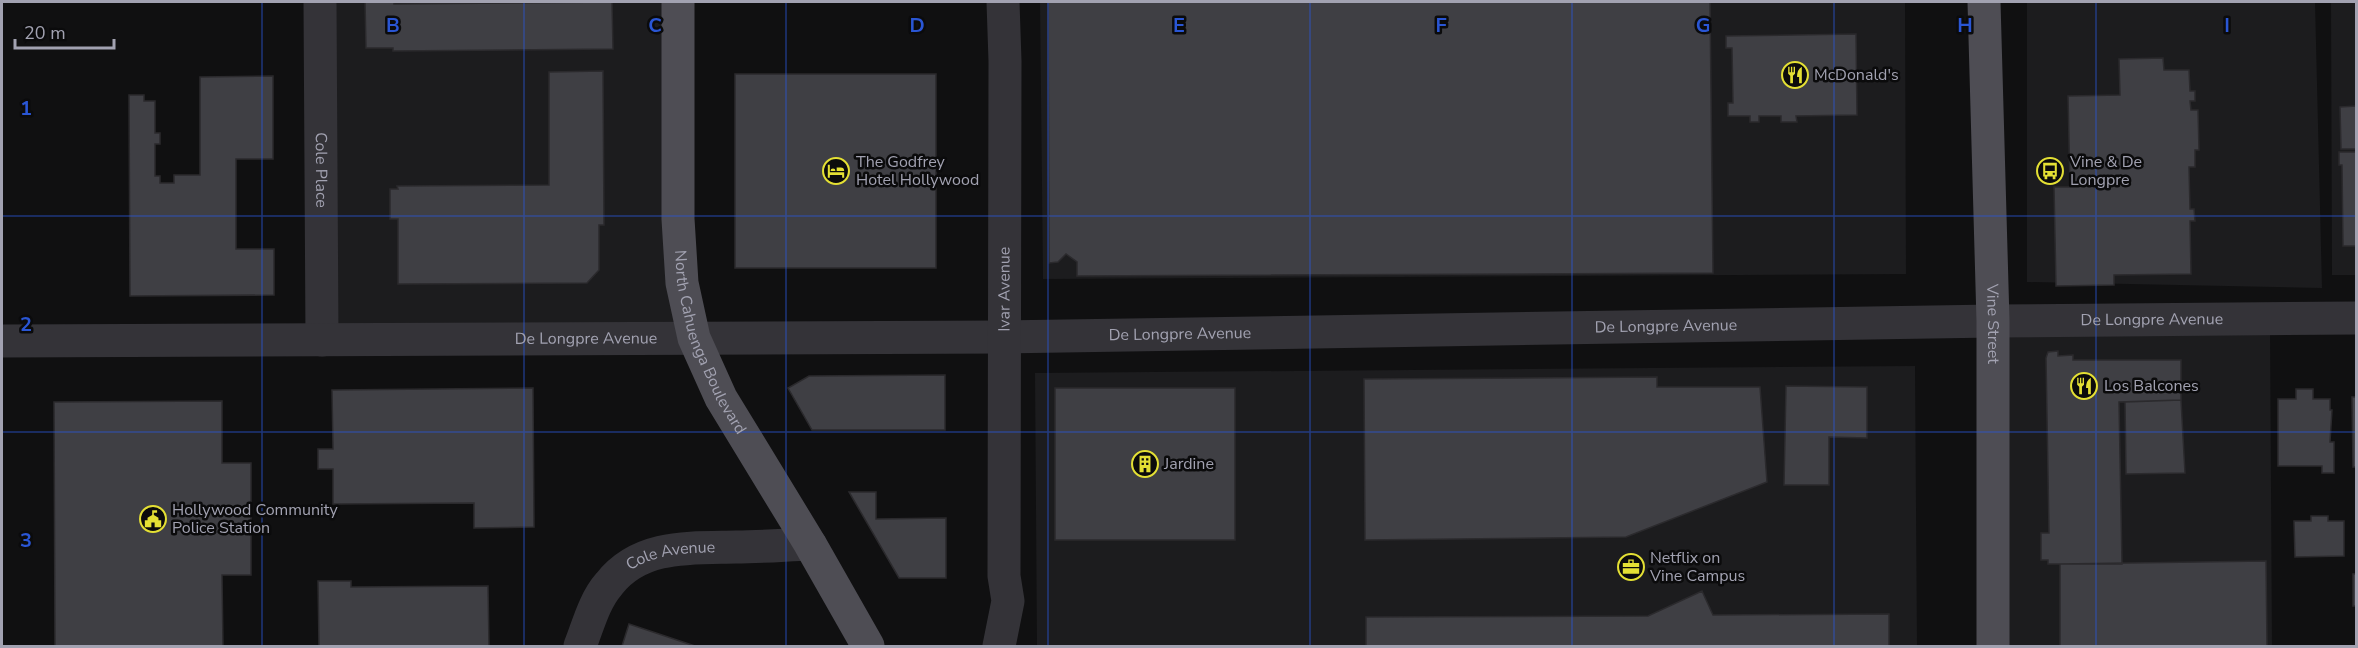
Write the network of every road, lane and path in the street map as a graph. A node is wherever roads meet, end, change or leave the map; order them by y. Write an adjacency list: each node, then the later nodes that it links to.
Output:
1 (320, 2): 9 (street, Cole Place)
2 (678, 2): 8 (main road, North Cahuenga Boulevard)
3 (1003, 2): 7 (street, Ivar Avenue)
4 (1984, 2): 6 (main road, Vine Street)
5 (2356, 318): 6 (street, De Longpre Avenue)
6 (1993, 321): 7 (street, De Longpre Avenue); 17 (main road, Vine Street)
7 (1004, 337): 8 (street, De Longpre Avenue); 12 (street, Ivar Avenue)
8 (694, 338): 9 (street, De Longpre Avenue); 11 (main road, North Cahuenga Boulevard)
9 (322, 340): 10 (street, De Longpre Avenue)
10 (2, 341)
11 (810, 544): 13 (street, Cole Avenue); 14 (main road, North Cahuenga Boulevard)
12 (1004, 576): 15 (street, Ivar Avenue); 16 (street, Ivar Avenue)
13 (580, 646)
14 (868, 646)
15 (979, 646)
16 (999, 646)
17 (1993, 646)

